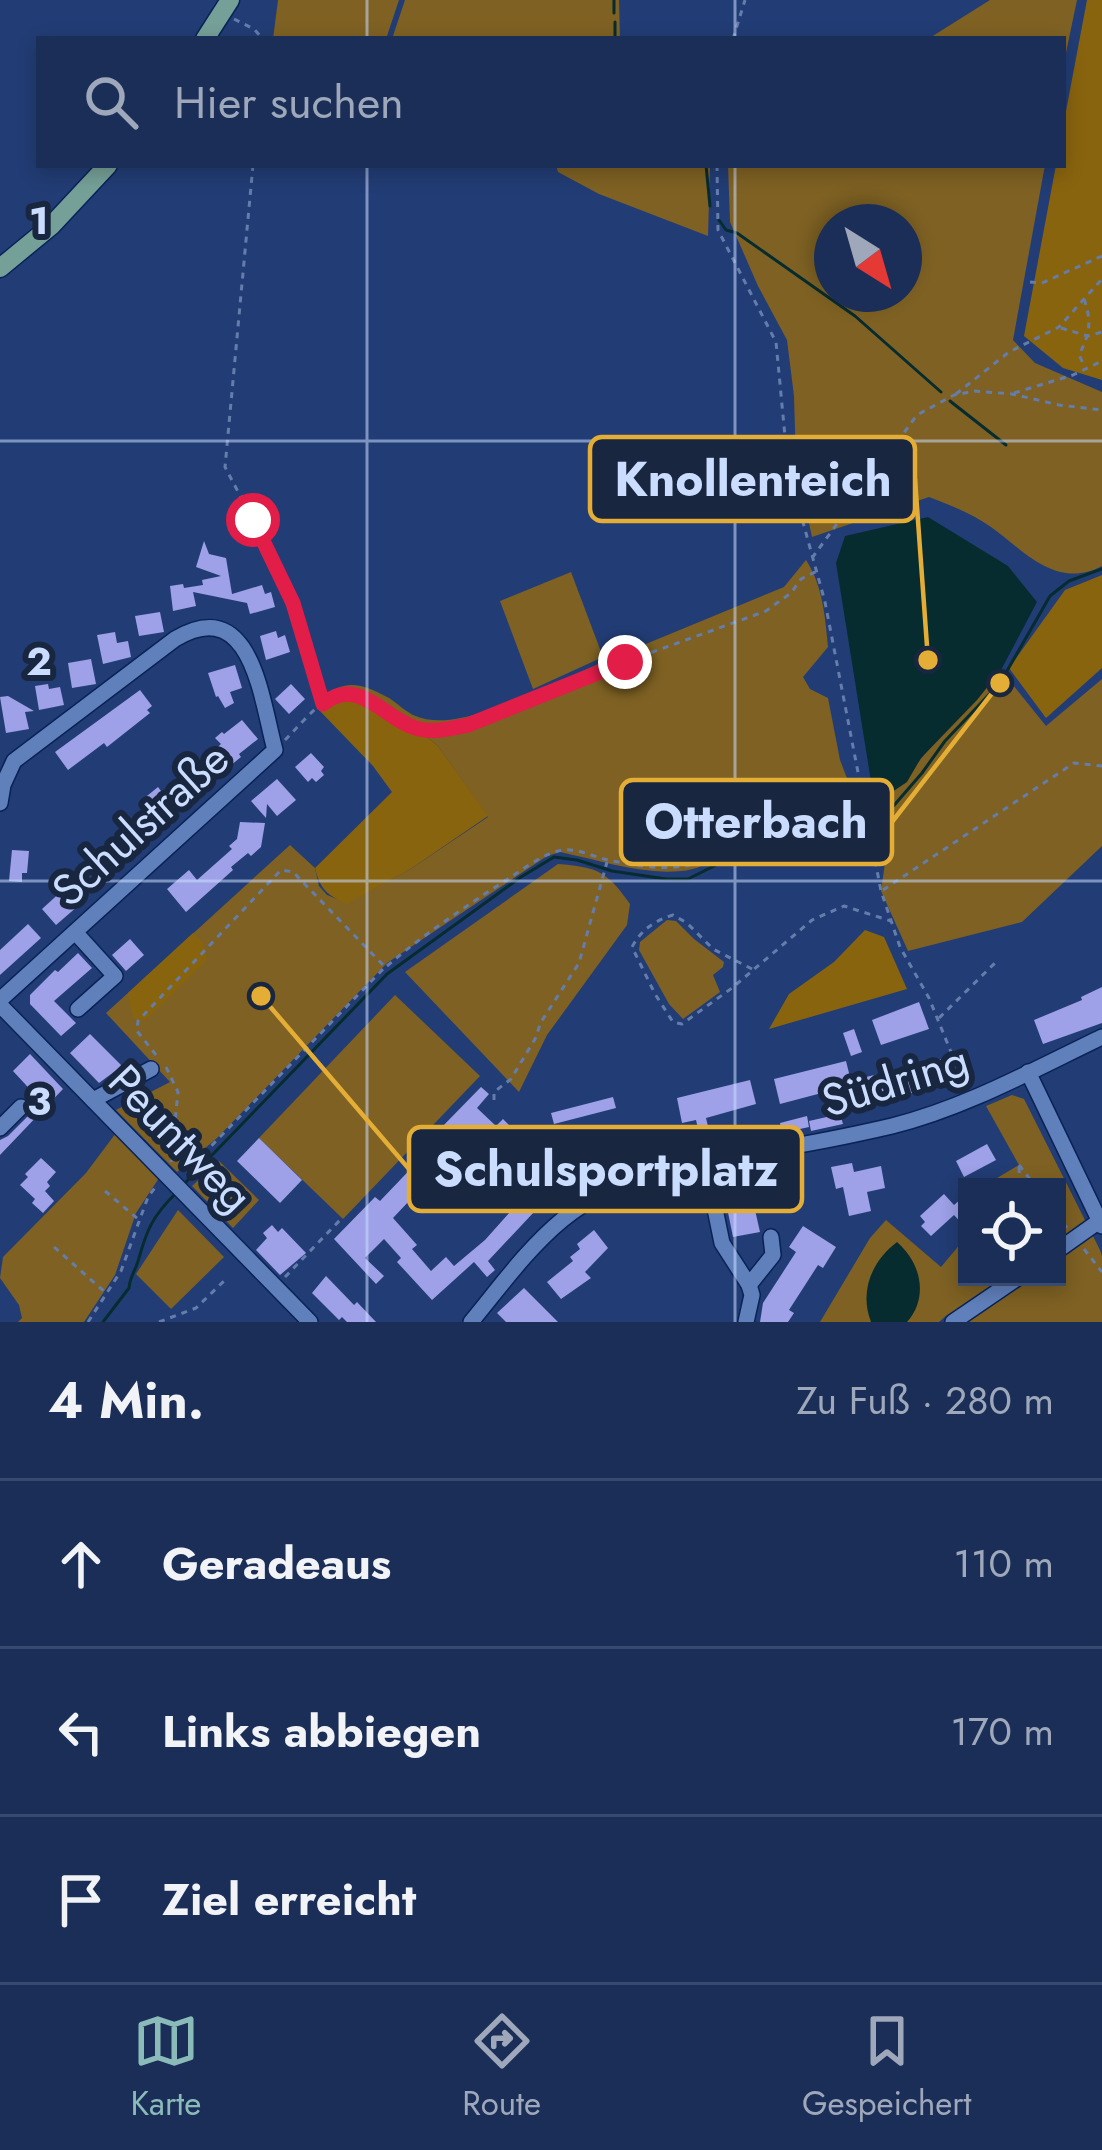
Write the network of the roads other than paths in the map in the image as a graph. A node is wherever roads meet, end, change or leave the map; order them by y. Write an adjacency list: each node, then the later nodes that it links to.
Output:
1 (226, 7): 2 (main road)
2 (207, 36)
3 (105, 168): 4 (main road)
4 (0, 268)
5 (0, 803): 6 (street, Schulstraße)
6 (75, 932): 7 (street, Schulstraße); 8 (street)
7 (0, 1002): 12 (street, Peuntweg)
8 (78, 1009)
9 (1102, 1037): 11 (street, Südring)
10 (152, 1069): 12 (street)
11 (1028, 1072): 15 (street, Südring); 16 (street)
12 (92, 1100): 21 (street, Peuntweg)
13 (21, 1107): 14 (street)
14 (0, 1128)
15 (705, 1160): 19 (street); 22 (street, Südring)
16 (1101, 1222): 18 (street)
17 (771, 1237): 19 (street)
18 (1066, 1245)
19 (749, 1285): 23 (street)
20 (1006, 1286): 24 (street)
21 (310, 1322)
22 (471, 1322)
23 (746, 1322)
24 (953, 1322)

